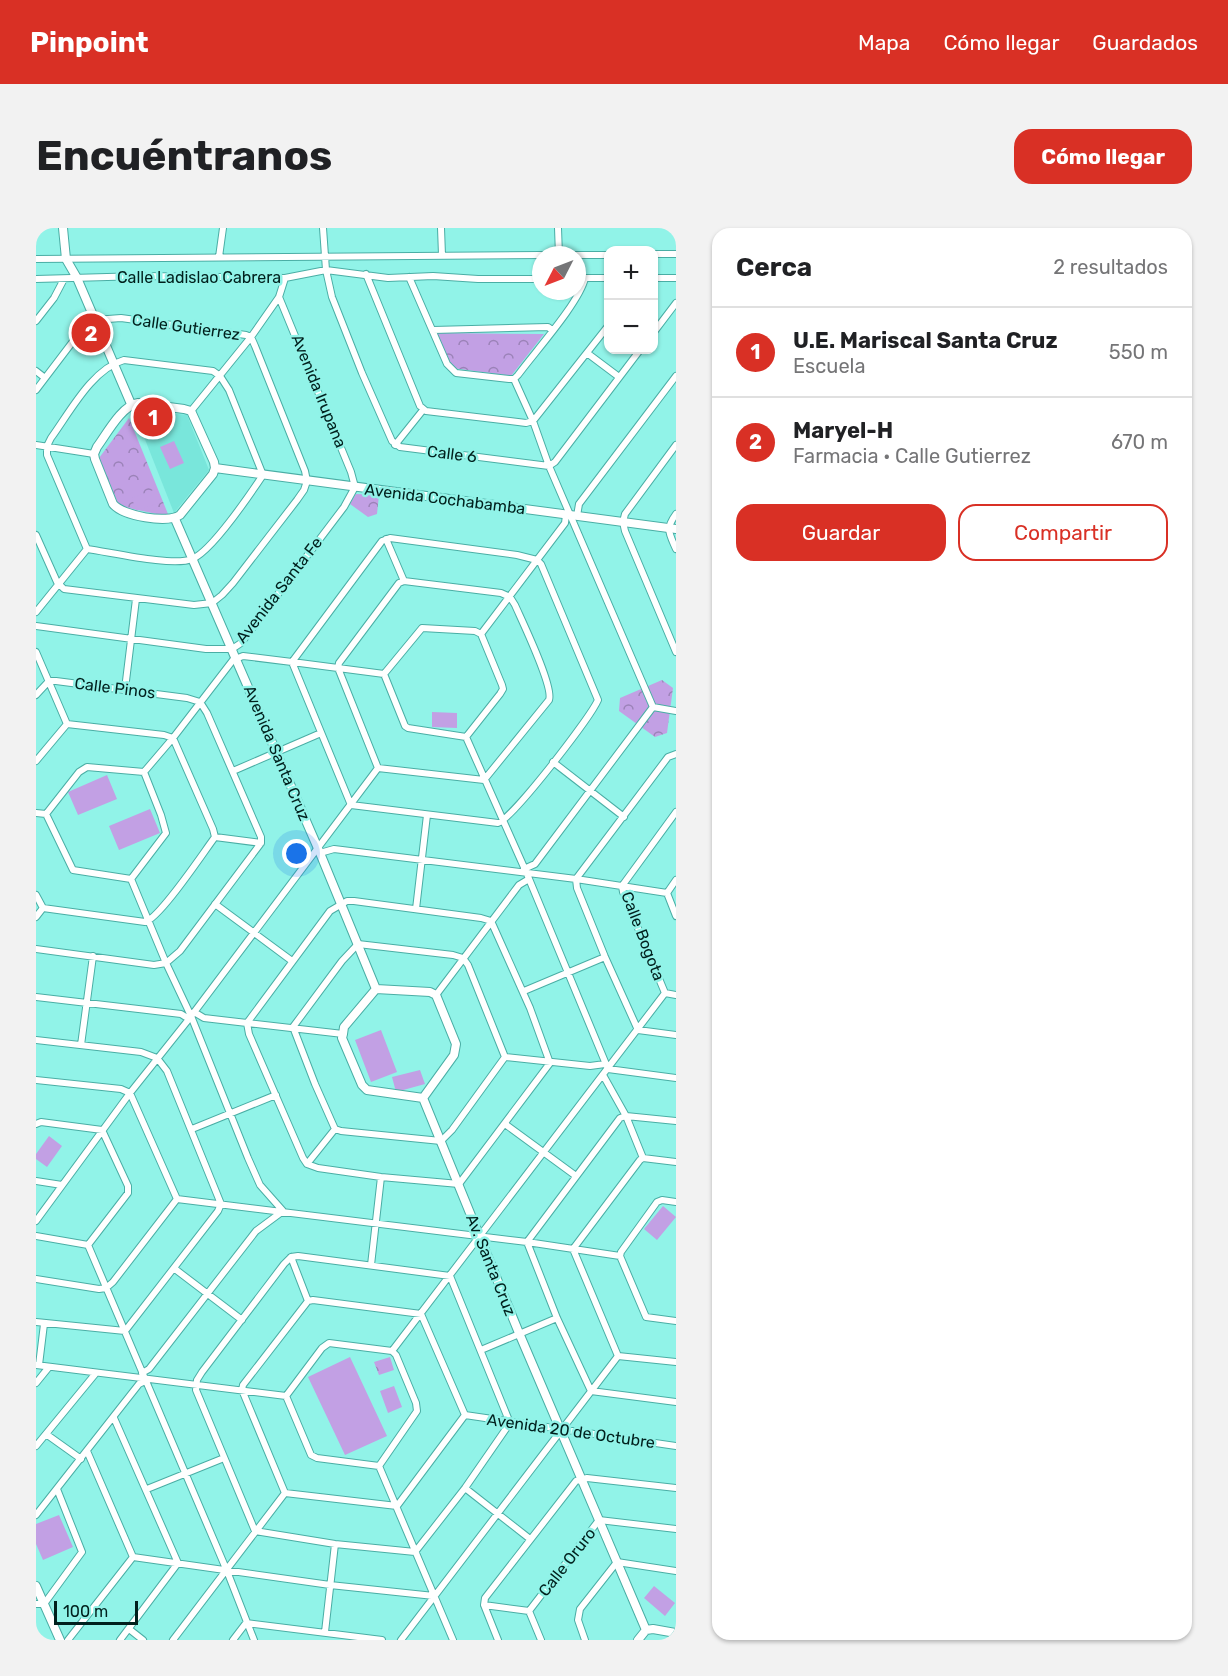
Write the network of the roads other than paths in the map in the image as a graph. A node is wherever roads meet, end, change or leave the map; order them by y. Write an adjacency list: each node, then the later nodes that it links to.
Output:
1 (63, 228): 16 (street)
2 (223, 228): 14 (street)
3 (323, 228): 13 (street)
4 (441, 228): 9 (street)
5 (558, 228): 6 (street)
6 (560, 246)
7 (658, 254): 8 (street)
8 (676, 254)
9 (442, 255): 10 (street); 13 (street)
10 (532, 255)
11 (586, 255): 12 (street)
12 (604, 255)
13 (326, 256): 14 (street); 17 (street)
14 (219, 257): 16 (street)
15 (36, 259): 16 (street)
16 (66, 259): 27 (street)
17 (326, 270): 18 (street, Calle Ladislao Cabrera); 20 (street, Calle Ladislao Cabrera); 54 (street)
18 (366, 274): 19 (street, Calle Ladislao Cabrera); 50 (street)
19 (410, 277): 28 (street, Calle Ladislao Cabrera); 35 (street)
20 (285, 278): 27 (street, Calle Ladislao Cabrera); 29 (street)
21 (586, 278): 22 (street)
22 (604, 278)
23 (658, 278): 24 (street)
24 (676, 278)
25 (36, 279): 26 (street, Calle Ladislao Cabrera)
26 (64, 279): 27 (street, Calle Ladislao Cabrera); 33 (street)
27 (77, 279): 32 (street)
28 (532, 279)
29 (279, 297): 38 (street); 62 (street, Avenida Irupana)
30 (575, 300): 36 (street)
31 (676, 303): 34 (street)
32 (95, 320): 38 (street, Calle Gutierrez); 41 (street); 46 (street)
33 (36, 321)
34 (658, 327)
35 (433, 330): 36 (street); 47 (street)
36 (552, 330): 47 (street)
37 (604, 332): 39 (street)
38 (251, 337): 43 (street); 61 (street, Calle Gutierrez)
39 (587, 353): 45 (street); 52 (street)
40 (637, 354): 45 (street)
41 (112, 364): 43 (street); 49 (street); 56 (street)
42 (36, 371): 46 (street)
43 (220, 376): 51 (street); 60 (street)
44 (676, 376): 64 (street)
45 (619, 377): 58 (street)
46 (45, 378): 48 (street)
47 (514, 379): 52 (street)
48 (36, 390)
49 (131, 404): 51 (street); 57 (street)
50 (423, 410): 52 (street); 54 (street)
51 (191, 411): 59 (street)
52 (533, 421): 58 (street)
53 (36, 445): 56 (street)
54 (395, 445): 58 (street, Calle 6)
55 (676, 445): 66 (street)
56 (47, 446): 57 (street); 70 (street)
57 (94, 454): 65 (street)
58 (549, 466): 64 (street)
59 (215, 468): 60 (street, Avenida Cochabamba); 65 (street)
60 (263, 475): 61 (street, Avenida Cochabamba); 72 (street)
61 (307, 481): 62 (street, Avenida Cochabamba); 78 (street)
62 (355, 487): 64 (street, Avenida Cochabamba); 83 (street, Avenida Santa Fe)
63 (676, 514): 67 (street)
64 (571, 515): 66 (street, Avenida Cochabamba); 73 (street); 94 (street)
65 (174, 519): 72 (street, Avenida Santa Cruz)
66 (623, 522): 67 (street, Avenida Cochabamba); 85 (street)
67 (672, 529): 71 (street)
68 (36, 535): 75 (street)
69 (386, 539): 73 (street); 74 (street); 87 (street)
70 (87, 549): 72 (street); 75 (street)
71 (676, 549)
72 (193, 559): 78 (street, Avenida Santa Cruz)
73 (537, 560): 76 (street); 103 (street)
74 (404, 581): 76 (street); 88 (street)
75 (58, 585): 77 (street); 79 (street)
76 (510, 597): 81 (street); 107 (street)
77 (136, 599): 78 (street); 82 (street)
78 (212, 603): 83 (street, Avenida Santa Cruz)
79 (36, 612)
80 (36, 626): 82 (street, Avenida Santa Fe)
81 (481, 634): 89 (street); 98 (street)
82 (131, 640): 83 (street, Avenida Santa Fe); 91 (street)
83 (232, 649): 86 (street, Avenida Santa Cruz)
84 (36, 652): 90 (street)
85 (676, 652)
86 (236, 658): 87 (street); 93 (street); 100 (street, Avenida Santa Cruz)
87 (292, 662): 88 (street); 97 (street)
88 (338, 668): 89 (street); 104 (street)
89 (384, 674): 98 (street)
90 (49, 681): 91 (street, Calle Pinos); 92 (street); 96 (street)
91 (125, 689): 93 (street, Calle Pinos)
92 (36, 695)
93 (200, 702): 99 (street); 105 (street)
94 (653, 706): 95 (street); 108 (street)
95 (676, 711)
96 (67, 724): 99 (street); 102 (street)
97 (321, 733): 100 (street); 109 (street)
98 (466, 737): 107 (street)
99 (173, 738): 106 (street); 116 (street)
100 (276, 753): 105 (street); 118 (street, Avenida Santa Cruz)
101 (676, 754): 114 (street)
102 (36, 761)
103 (553, 762): 108 (street); 115 (street)
104 (378, 768): 107 (street); 109 (street)
105 (232, 771): 117 (street)
106 (144, 772): 112 (street); 121 (street)
107 (484, 780): 115 (street)
108 (591, 790): 114 (street); 120 (street)
109 (351, 805): 113 (street); 118 (street)
110 (676, 812): 124 (street, Calle Bogota)
111 (36, 813): 112 (street)
112 (46, 814): 121 (street)
113 (427, 815): 115 (street); 119 (street)
114 (624, 817): 122 (street)
115 (503, 822): 120 (street)
116 (214, 837): 117 (street); 133 (street)
117 (261, 843): 127 (street)
118 (319, 850): 119 (street); 128 (street, Avenida Santa Cruz); 135 (street)
119 (423, 860): 120 (street); 130 (street)
120 (527, 874): 122 (street); 134 (street); 143 (street)
121 (131, 879): 133 (street)
122 (576, 879): 124 (street); 139 (street)
123 (676, 880): 125 (street)
124 (622, 886): 125 (street); 146 (street, Calle Bogota)
125 (667, 893): 131 (street)
126 (36, 895): 129 (street)
127 (215, 904): 135 (street); 142 (street)
128 (341, 904): 130 (street); 136 (street, Avenida Santa Cruz); 141 (street)
129 (43, 908): 132 (street); 133 (street)
130 (416, 909): 134 (street)
131 (676, 916)
132 (36, 917)
133 (150, 921): 142 (street)
134 (491, 921): 140 (street); 145 (street)
135 (254, 932): 141 (street); 151 (street)
136 (358, 944): 140 (street); 144 (street, Avenida Santa Cruz); 153 (street)
137 (36, 949): 138 (street)
138 (93, 957): 142 (street); 150 (street)
139 (605, 957): 143 (street); 154 (street)
140 (463, 958): 147 (street); 159 (street)
141 (292, 961): 152 (street)
142 (166, 963): 151 (street)
143 (566, 973): 145 (street); 162 (street)
144 (376, 988): 147 (street); 155 (street)
145 (524, 992): 161 (street)
146 (665, 993): 148 (street, Calle Bogota); 154 (street)
147 (436, 995): 167 (street)
148 (676, 995)
149 (36, 997): 150 (street)
150 (86, 1003): 151 (street); 158 (street)
151 (191, 1015): 152 (street); 160 (street); 168 (street)
152 (247, 1023): 153 (street); 166 (street)
153 (292, 1027): 155 (street); 174 (street)
154 (638, 1030): 156 (street); 162 (street)
155 (342, 1034): 167 (street)
156 (676, 1035)
157 (36, 1040): 158 (street)
158 (81, 1045): 160 (street)
159 (505, 1057): 161 (street); 176 (street)
160 (157, 1058): 165 (street); 173 (street)
161 (550, 1063): 162 (street); 172 (street)
162 (605, 1069): 163 (street); 169 (street); 177 (street)
163 (676, 1078)
164 (36, 1080): 165 (street)
165 (130, 1093): 175 (street); 186 (street)
166 (276, 1095): 168 (street); 180 (street)
167 (423, 1098): 176 (street, Av. Santa Cruz)
168 (231, 1114): 173 (street); 189 (street)
169 (626, 1116): 170 (street); 178 (street); 182 (street)
170 (676, 1121)
171 (36, 1124): 175 (street)
172 (505, 1124): 177 (street); 184 (street)
173 (192, 1129): 188 (street)
174 (335, 1129): 176 (street); 180 (street)
175 (102, 1130): 185 (street); 195 (street)
176 (441, 1141): 184 (street, Av. Santa Cruz)
177 (543, 1152): 182 (street); 193 (street)
178 (643, 1158): 179 (street); 196 (street)
179 (676, 1162)
180 (307, 1164): 181 (street)
181 (381, 1176): 184 (street); 191 (street)
182 (576, 1176): 194 (street)
183 (36, 1181): 185 (street)
184 (459, 1184): 193 (street, Av. Santa Cruz)
185 (62, 1185): 190 (street)
186 (177, 1199): 188 (street); 203 (street)
187 (676, 1202): 197 (street)
188 (221, 1204): 189 (street); 200 (street)
189 (283, 1211): 191 (street); 204 (street)
190 (36, 1220)
191 (375, 1225): 193 (street); 199 (street)
192 (36, 1236): 195 (street)
193 (479, 1236): 194 (street); 201 (street); 213 (street, Av. Santa Cruz)
194 (527, 1242): 196 (street); 207 (street)
195 (88, 1245): 203 (street)
196 (573, 1249): 197 (street); 216 (street)
197 (620, 1256): 209 (street)
198 (291, 1257): 199 (street); 205 (street); 208 (street)
199 (371, 1265): 201 (street)
200 (175, 1269): 204 (street); 212 (street)
201 (450, 1276): 206 (street); 214 (street)
202 (36, 1279): 203 (street)
203 (106, 1288): 212 (street)
204 (209, 1294): 208 (street); 221 (street)
205 (308, 1301): 206 (street); 224 (street)
206 (421, 1314): 215 (street); 228 (street)
207 (557, 1318): 213 (street); 225 (street)
208 (242, 1320): 223 (street)
209 (676, 1321)
210 (36, 1322): 211 (street)
211 (44, 1324): 212 (street); 218 (street)
212 (124, 1331): 221 (street)
213 (519, 1333): 214 (street); 231 (street, Av. Santa Cruz)
214 (481, 1350): 230 (street)
215 (392, 1351): 226 (street); 238 (street)
216 (618, 1356): 217 (street); 225 (street)
217 (676, 1362)
218 (37, 1365): 219 (street)
219 (49, 1367): 220 (street); 222 (street)
220 (96, 1373): 221 (street); 232 (street)
221 (144, 1377): 223 (street); 229 (street); 239 (street)
222 (36, 1383)
223 (195, 1385): 224 (street); 237 (street)
224 (242, 1390): 226 (street); 245 (street)
225 (591, 1391): 227 (street); 231 (street)
226 (286, 1396): 238 (street)
227 (676, 1402)
228 (465, 1415): 230 (street, Avenida 20 de Octubre); 246 (street)
229 (114, 1418): 235 (street); 244 (street)
230 (510, 1423): 231 (street, Avenida 20 de Octubre); 241 (street)
231 (561, 1431): 234 (street, Avenida 20 de Octubre); 240 (street, Av. Santa Cruz); 247 (street)
232 (46, 1434): 233 (street); 236 (street)
233 (36, 1446)
234 (676, 1446)
235 (87, 1450): 236 (street); 255 (street)
236 (81, 1458): 243 (street)
237 (224, 1458): 239 (street); 251 (street)
238 (379, 1466): 246 (street)
239 (186, 1474): 244 (street); 258 (street)
240 (581, 1478): 242 (street); 249 (street, Av. Santa Cruz); 252 (street)
241 (465, 1488): 247 (street); 254 (street)
242 (676, 1488)
243 (57, 1489): 248 (street); 263 (street)
244 (147, 1489): 257 (street)
245 (285, 1493): 246 (street); 251 (street)
246 (397, 1506): 254 (street)
247 (498, 1514): 252 (street); 262 (street)
248 (36, 1515)
249 (599, 1520): 250 (street, Calle Oruro); 256 (street, Av. Santa Cruz); 265 (street, Calle Oruro)
250 (676, 1530)
251 (255, 1531): 253 (street); 258 (street)
252 (530, 1539): 264 (street)
253 (335, 1544): 254 (street); 260 (street)
254 (415, 1552): 262 (street)
255 (133, 1557): 257 (street); 272 (street)
256 (616, 1562): 259 (street); 268 (street, Av. Santa Cruz); 283 (street)
257 (178, 1563): 258 (street); 267 (street)
258 (227, 1571): 260 (street); 266 (street); 275 (street)
259 (676, 1571)
260 (330, 1585): 262 (street); 269 (street)
261 (36, 1586): 263 (street)
262 (434, 1596): 279 (street); 280 (street)
263 (40, 1604): 271 (street)
264 (484, 1605): 265 (street); 281 (street)
265 (529, 1611): 282 (street, Calle Oruro)
266 (246, 1623): 269 (street); 276 (street); 277 (street)
267 (129, 1629): 273 (street); 274 (street)
268 (646, 1630): 270 (street); 284 (street)
269 (325, 1632): 278 (street)
270 (676, 1633)
271 (60, 1640)
272 (68, 1640)
273 (120, 1640)
274 (143, 1640)
275 (173, 1640)
276 (233, 1640)
277 (254, 1640)
278 (382, 1640)
279 (401, 1640)
280 (453, 1640)
281 (498, 1640)
282 (541, 1640)
283 (585, 1640)
284 (638, 1640)

